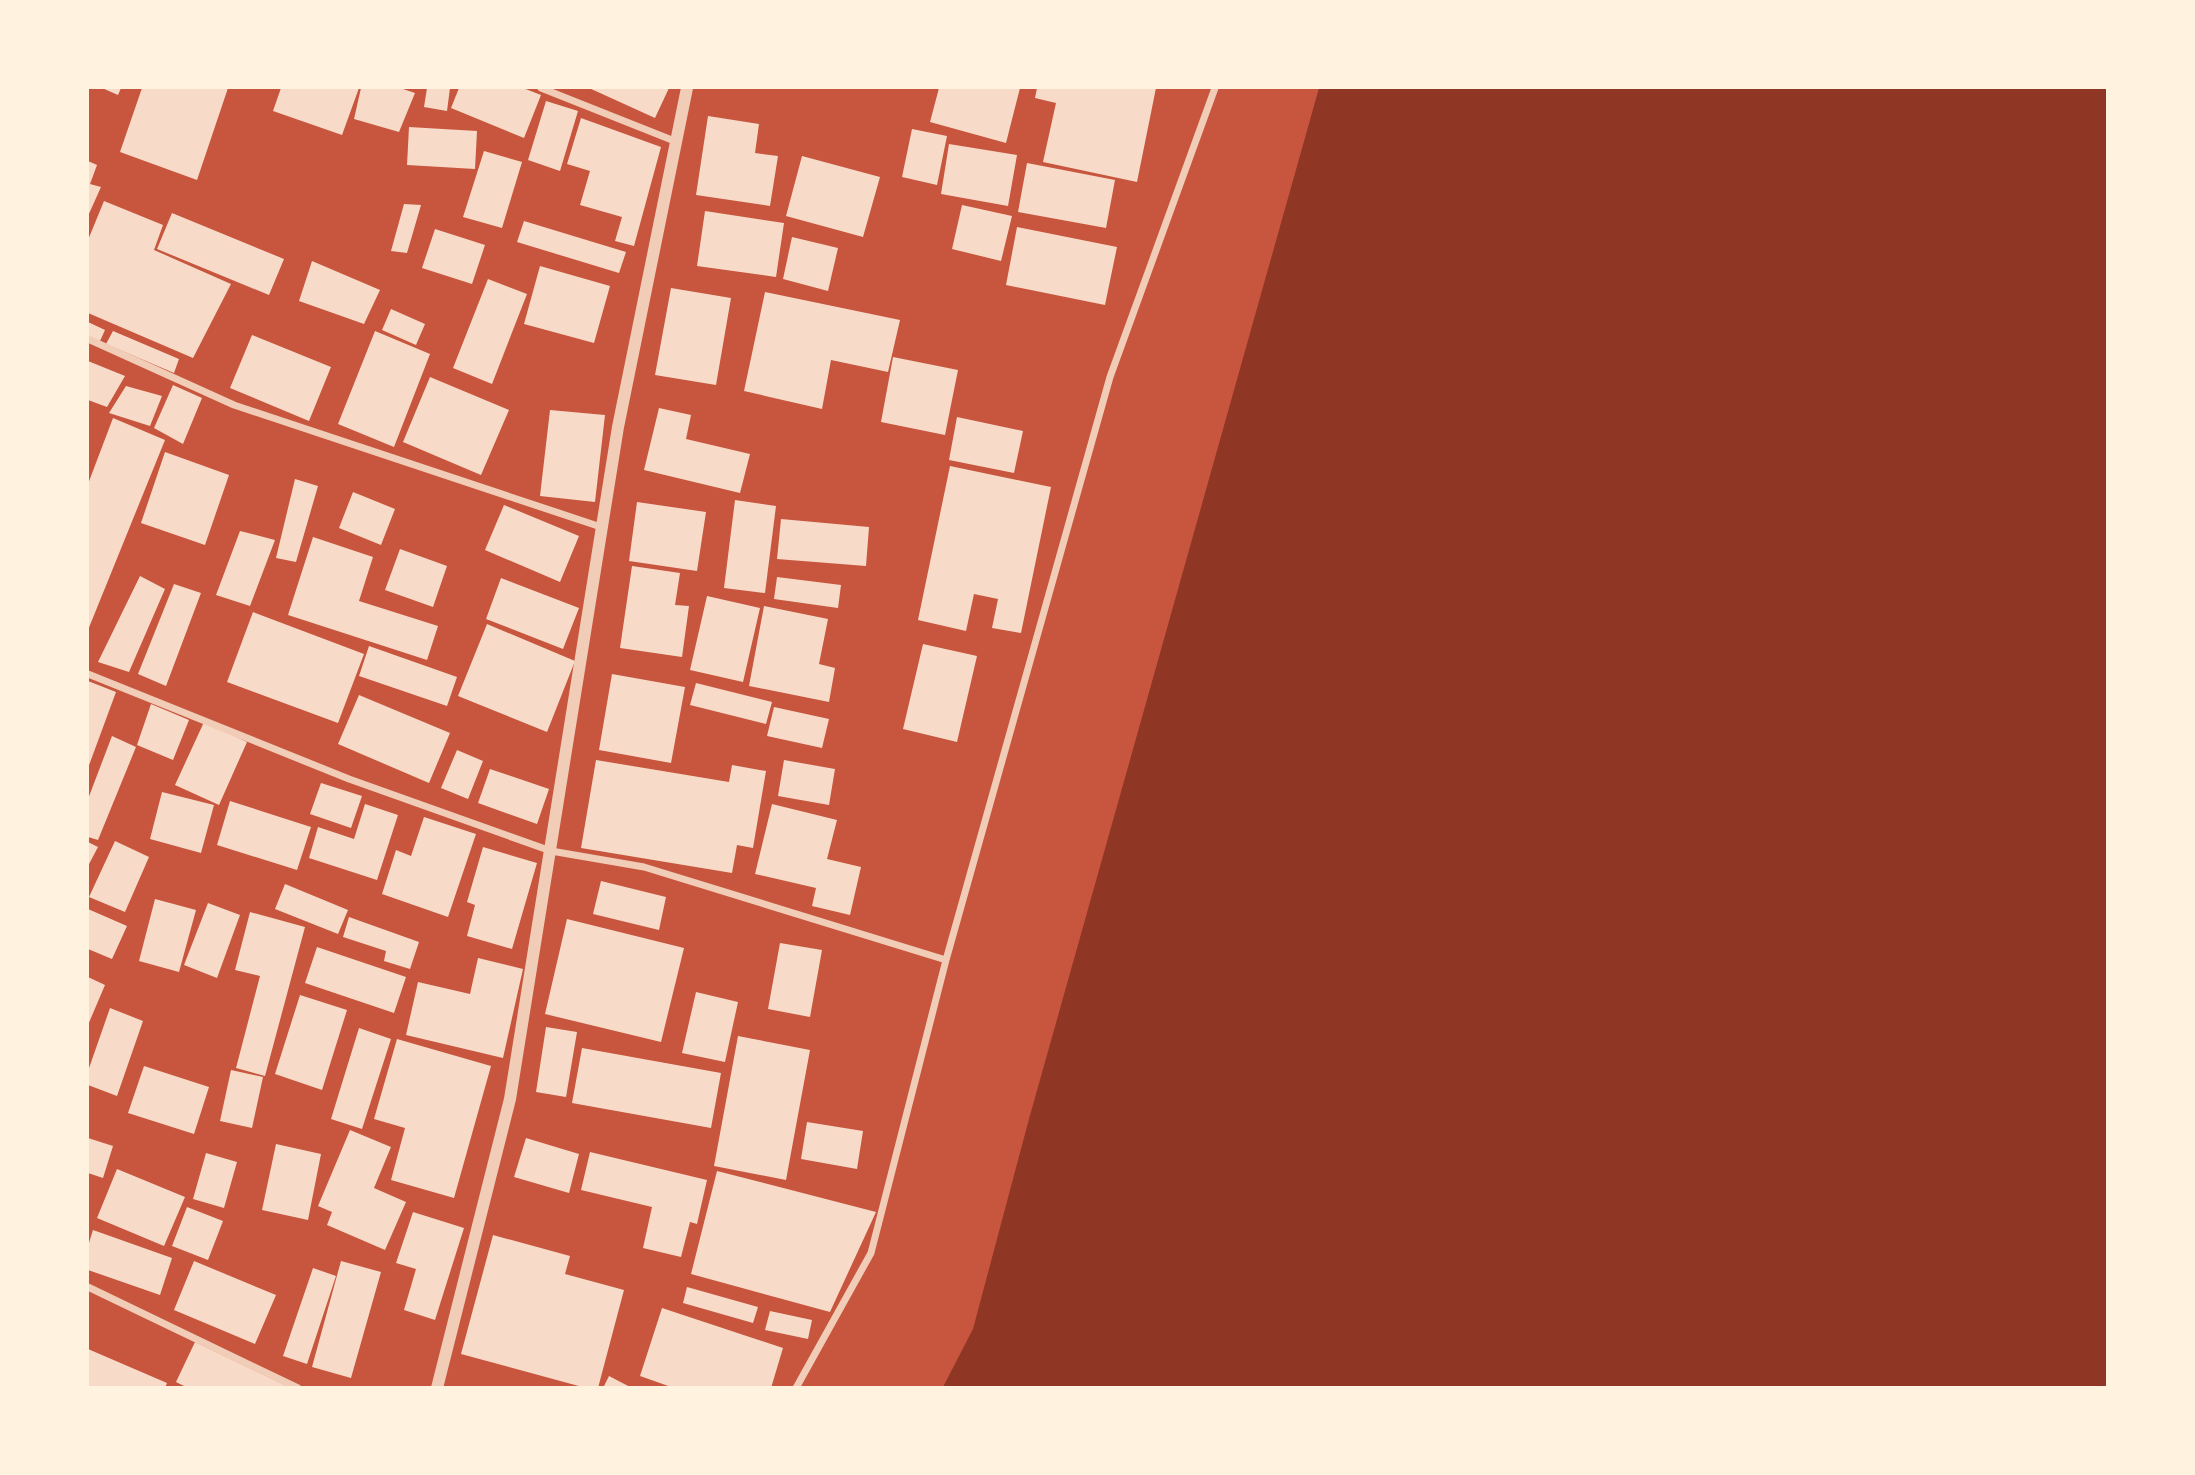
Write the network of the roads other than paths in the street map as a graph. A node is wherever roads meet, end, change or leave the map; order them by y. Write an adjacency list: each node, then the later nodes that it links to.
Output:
1 (541, 88): 4 (street)
2 (687, 88): 4 (street)
3 (1215, 88): 9 (street)
4 (677, 142): 6 (street)
5 (88, 340): 6 (street)
6 (601, 527): 8 (street)
7 (88, 674): 8 (street)
8 (551, 851): 9 (street); 12 (street)
9 (946, 960): 13 (street)
10 (88, 1287): 11 (street)
11 (298, 1388)
12 (437, 1388)
13 (796, 1388)

